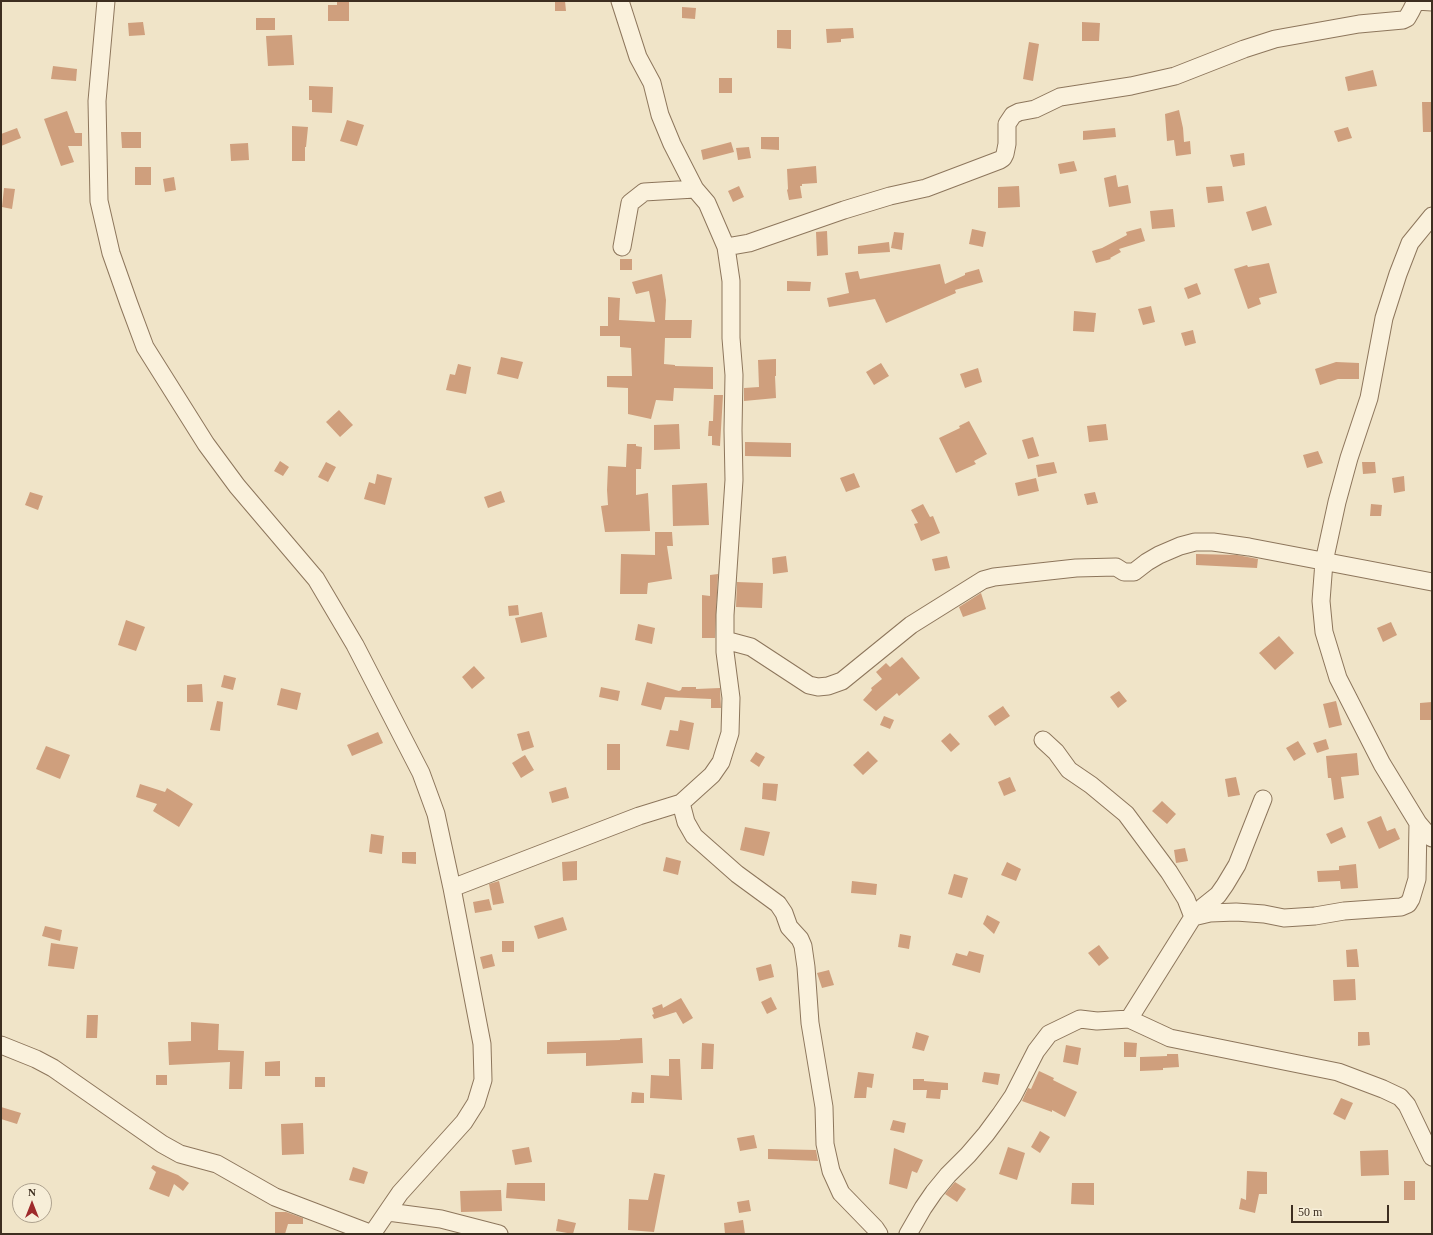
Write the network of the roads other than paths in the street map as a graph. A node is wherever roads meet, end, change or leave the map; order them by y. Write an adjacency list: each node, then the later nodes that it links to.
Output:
1 (106, 1): 17 (street)
2 (620, 1): 5 (street)
3 (1416, 1): 4 (street); 8 (street)
4 (1432, 2)
5 (695, 189): 7 (street); 8 (street)
6 (1432, 216): 9 (street)
7 (622, 247)
8 (726, 247): 11 (street)
9 (1324, 562): 10 (street); 11 (street); 15 (street)
10 (1432, 582)
11 (725, 640): 14 (street)
12 (1043, 740): 18 (street)
13 (1263, 799): 18 (street)
14 (681, 802): 17 (street); 25 (street)
15 (1418, 823): 16 (street); 18 (street)
16 (1432, 838)
17 (452, 888): 22 (street)
18 (1193, 917): 19 (street)
19 (1129, 1019): 21 (street); 26 (street)
20 (1, 1045): 23 (street)
21 (1432, 1157)
22 (388, 1212): 23 (street); 24 (street)
23 (372, 1234)
24 (499, 1234)
25 (879, 1234)
26 (908, 1234)

